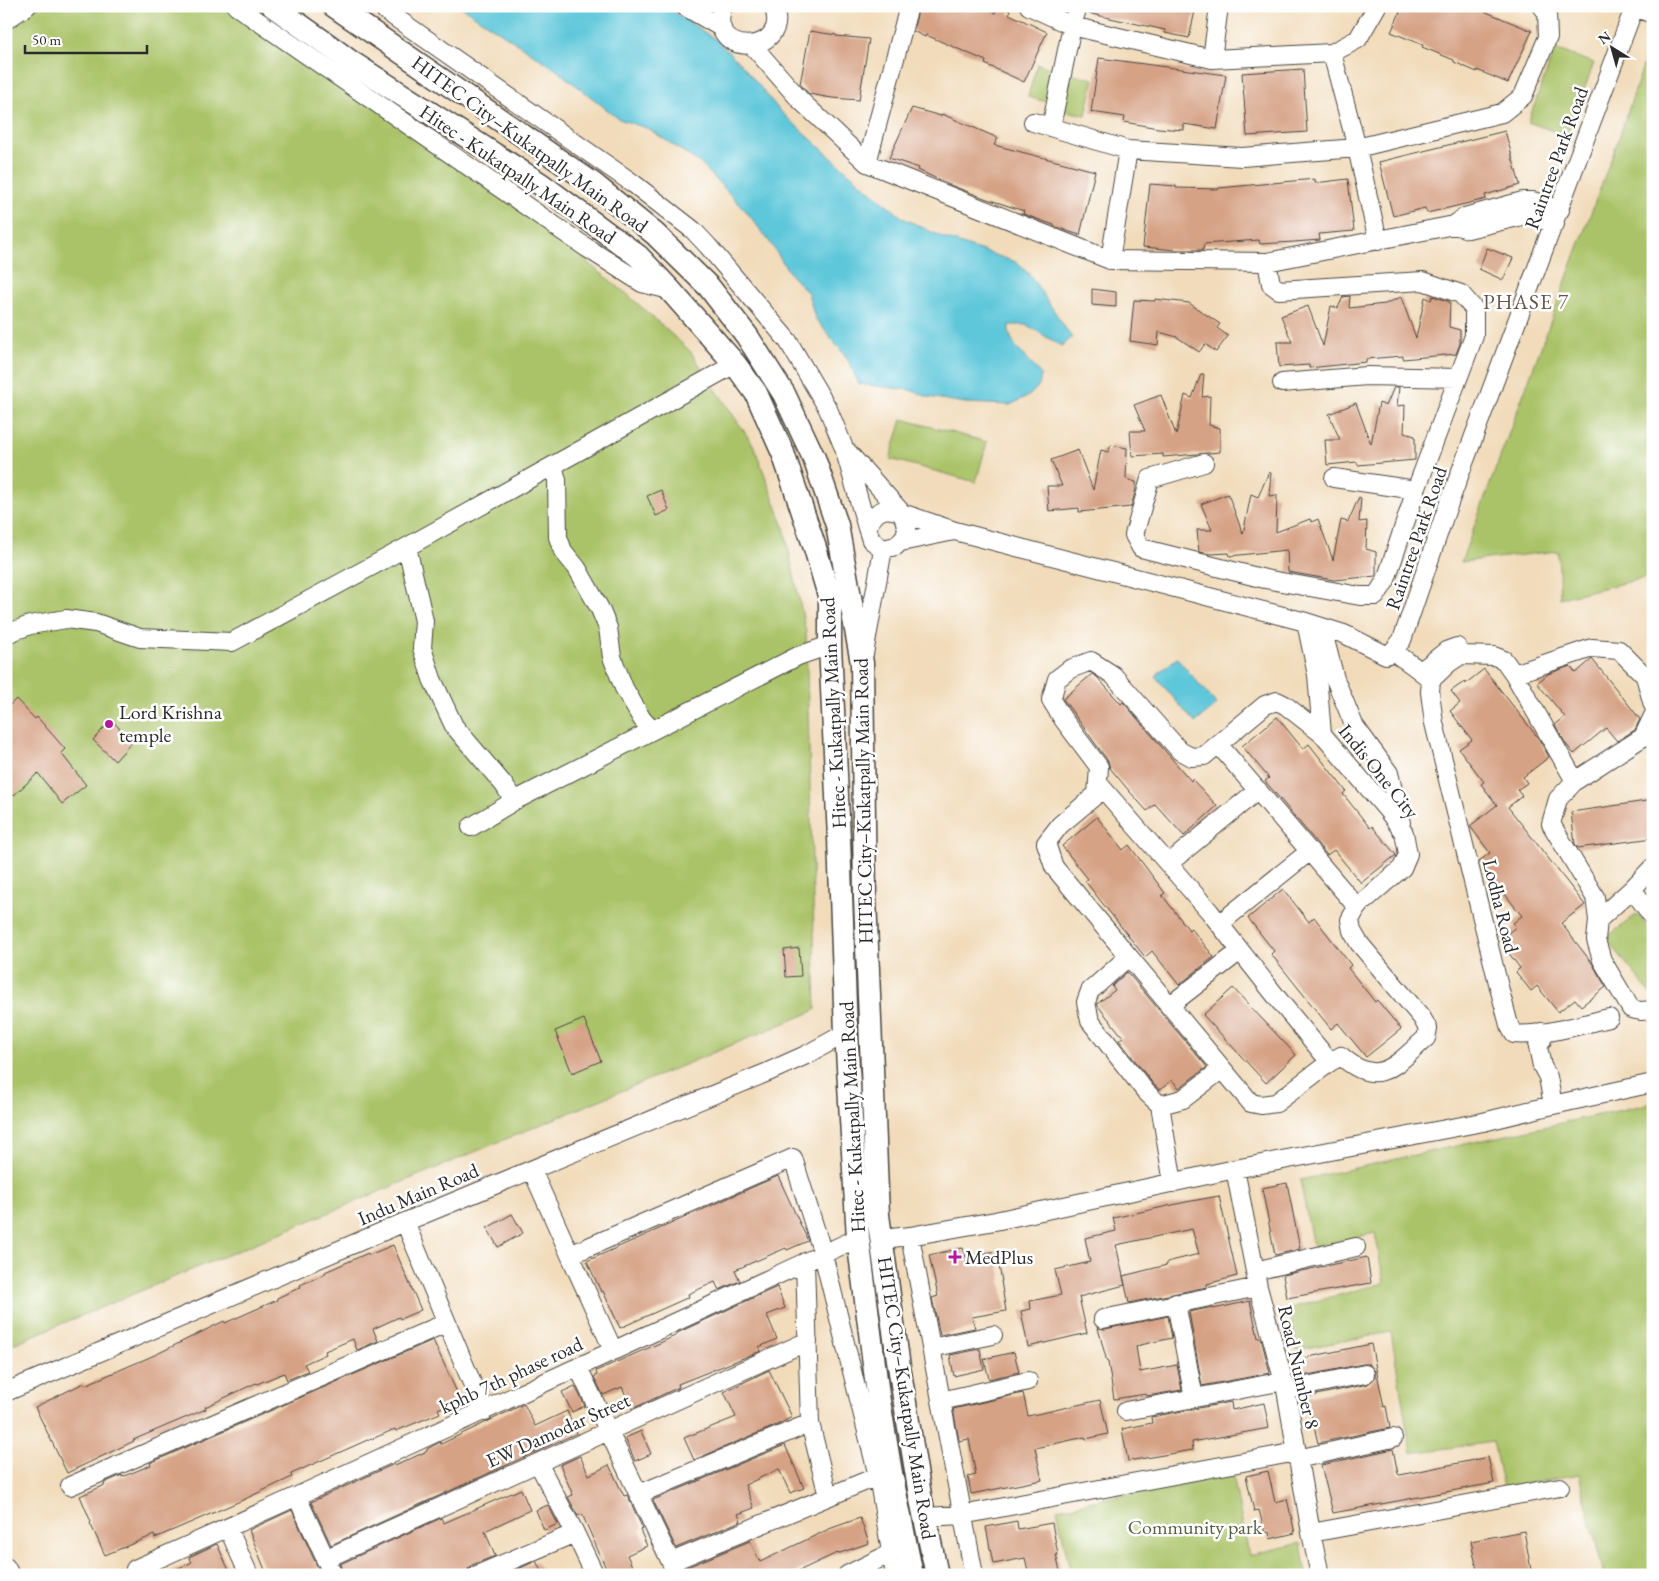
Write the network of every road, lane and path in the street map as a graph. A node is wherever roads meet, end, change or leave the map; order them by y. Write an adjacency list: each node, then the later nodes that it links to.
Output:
1 (27, 6): 17 (street)
2 (236, 6): 32 (street)
3 (273, 6): 32 (main road, Hitec - Kukatpally Main Road)
4 (334, 6): 52 (main road, HITEC City–Kukatpally Main Road)
5 (383, 6): 36 (street)
6 (684, 6): 19 (street)
7 (723, 6): 19 (street)
8 (773, 6): 20 (street)
9 (909, 6): 27 (street)
10 (1029, 6): 18 (street)
11 (1078, 6): 18 (street)
12 (1219, 6): 22 (street)
13 (1376, 6): 21 (street)
14 (1542, 6): 25 (street)
15 (1633, 7): 16 (street); 28 (street, Raintree Park Road)
16 (1653, 14)
17 (6, 20)
18 (1072, 26): 22 (street); 24 (street)
19 (722, 28): 20 (street)
20 (752, 46): 27 (street)
21 (1332, 53): 22 (street); 25 (street)
22 (1212, 59)
23 (1033, 122): 24 (street)
24 (1051, 127): 26 (street)
25 (1357, 148): 26 (street); 29 (street)
26 (1128, 150): 30 (street)
27 (867, 163): 30 (street)
28 (1557, 217): 29 (street); 51 (street, Raintree Park Road)
29 (1378, 241): 31 (street)
30 (1110, 260): 31 (street)
31 (1267, 262): 34 (street)
32 (670, 290): 33 (main road, Hitec - Kukatpally Main Road)
33 (735, 364): 38 (street); 49 (main road, Hitec - Kukatpally Main Road)
34 (1458, 378): 35 (street); 40 (street)
35 (1282, 383)
36 (844, 448): 41 (street); 42 (street)
37 (1204, 463): 40 (street)
38 (553, 466): 45 (street); 59 (street)
39 (1334, 478): 40 (street)
40 (1416, 490)
41 (902, 513): 42 (street); 43 (street); 44 (street)
42 (867, 528): 46 (street)
43 (955, 531): 44 (street); 47 (street)
44 (901, 542): 46 (street)
45 (407, 547): 48 (street); 65 (street)
46 (883, 549): 52 (street)
47 (1314, 625): 51 (street); 55 (street); 58 (street)
48 (6, 634)
49 (830, 645): 59 (street); 81 (main road, Hitec - Kukatpally Main Road)
50 (1457, 647): 54 (street)
51 (1393, 650): 54 (street); 54 (street)
52 (862, 663): 94 (main road, HITEC City–Kukatpally Main Road)
53 (1514, 674): 54 (street); 56 (street); 62 (street)
54 (1425, 678): 82 (street, Lodha Road)
55 (1321, 701): 58 (street); 60 (street)
56 (1653, 705)
57 (1653, 716): 62 (street)
58 (1354, 725): 67 (street)
59 (652, 730): 65 (street)
60 (1322, 734): 61 (street, Indis One City); 67 (street, Indis One City)
61 (1218, 744): 63 (street, Indis One City); 64 (street)
62 (1575, 781): 74 (street)
63 (1098, 783): 69 (street); 77 (street)
64 (1258, 790): 68 (street); 69 (street)
65 (514, 801): 66 (street)
66 (471, 827)
67 (1404, 833): 72 (street, Indis One City)
68 (1310, 851): 72 (street); 75 (street)
69 (1168, 864): 75 (street)
70 (1653, 867): 71 (street)
71 (1632, 889): 73 (street); 74 (street)
72 (1357, 906): 83 (street)
73 (1653, 917)
74 (1598, 920): 79 (street)
75 (1219, 924): 76 (street)
76 (1240, 951): 78 (street); 83 (street)
77 (1128, 957): 78 (street); 86 (street)
78 (1169, 1006): 84 (street)
79 (1653, 1010)
80 (1609, 1018): 82 (street, Lodha Road)
81 (846, 1033): 89 (street, Indu Main Road); 93 (main road, Hitec - Kukatpally Main Road)
82 (1541, 1036): 87 (street)
83 (1330, 1062): 84 (street)
84 (1222, 1068): 86 (street)
85 (1653, 1083): 87 (street)
86 (1160, 1105): 90 (street)
87 (1553, 1105): 88 (street)
88 (1235, 1169): 90 (street); 99 (street, Road Number 8)
89 (532, 1170): 91 (street, Indu Main Road); 96 (street)
90 (1172, 1183): 92 (street)
91 (405, 1222): 102 (street); 111 (street, Indu Main Road)
92 (910, 1236): 94 (street); 105 (street)
93 (858, 1238): 97 (street, kphb 7th phase road); 132 (main road, Hitec - Kukatpally Main Road)
94 (882, 1239): 128 (main road, HITEC City–Kukatpally Main Road)
95 (1356, 1247): 99 (street)
96 (570, 1254): 97 (street, HITEC City–Kukatpally Main Road); 106 (street)
97 (823, 1254): 98 (street, kphb 7th phase road); 121 (street, HITEC City–Kukatpally Main Road)
98 (805, 1262): 104 (street); 106 (street, kphb 7th phase road)
99 (1257, 1279): 100 (street); 110 (street, Road Number 8)
100 (1176, 1303): 101 (street); 112 (street)
101 (1103, 1319)
102 (446, 1323): 115 (street); 122 (street)
103 (993, 1336): 105 (street)
104 (808, 1341): 116 (street); 117 (street, EW Damodar Street)
105 (931, 1348): 113 (street)
106 (613, 1350): 107 (street, kphb 7th phase road)
107 (578, 1366): 115 (street, kphb 7th phase road); 117 (street)
108 (1365, 1374): 110 (street)
109 (1028, 1381): 113 (street)
110 (1285, 1385): 112 (street); 119 (street, Road Number 8)
111 (6, 1392)
112 (1194, 1398): 114 (street)
113 (941, 1401): 127 (street)
114 (1126, 1411)
115 (484, 1412): 125 (street, kphb 7th phase road)
116 (810, 1423): 124 (street); 126 (street)
117 (609, 1431): 120 (street, EW Damodar Street); 124 (street)
118 (1393, 1438): 119 (street)
119 (1297, 1456): 127 (street); 130 (street, Road Number 8)
120 (538, 1463): 131 (street); 134 (street, EW Damodar Street)
121 (878, 1476): 126 (street); 132 (street, HITEC City–Kukatpally Main Road)
122 (70, 1486)
123 (1560, 1487): 130 (street)
124 (639, 1494): 135 (street)
125 (297, 1496): 129 (street, kphb 7th phase road); 134 (street)
126 (828, 1496): 135 (street)
127 (962, 1515): 128 (street); 145 (street)
128 (925, 1517): 144 (main road, HITEC City–Kukatpally Main Road)
129 (228, 1528): 136 (street, kphb 7th phase road); 138 (street)
130 (1311, 1532): 146 (street, Road Number 8)
131 (574, 1533): 139 (street); 140 (street)
132 (899, 1552): 141 (street); 142 (street, HITEC City–Kukatpally Main Road); 143 (main road, Hitec - Kukatpally Main Road)
133 (6, 1566): 137 (street)
134 (329, 1567)
135 (674, 1568)
136 (132, 1573)
137 (10, 1575)
138 (249, 1575)
139 (477, 1575)
140 (595, 1575)
141 (848, 1575)
142 (895, 1575)
143 (912, 1575)
144 (938, 1575)
145 (974, 1575)
146 (1320, 1575)

